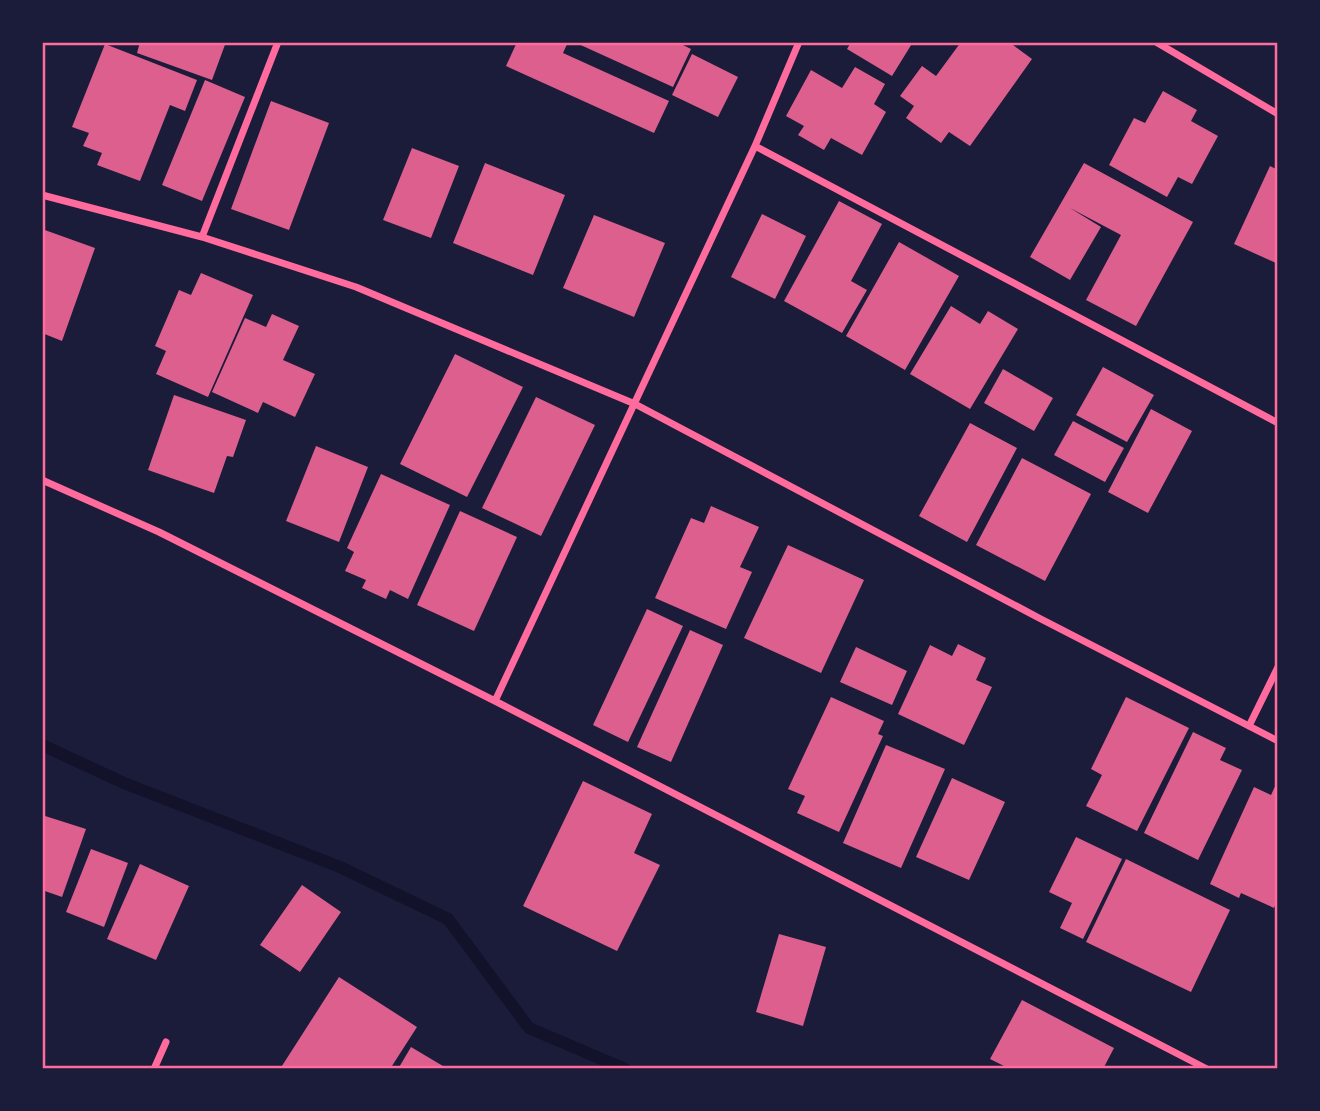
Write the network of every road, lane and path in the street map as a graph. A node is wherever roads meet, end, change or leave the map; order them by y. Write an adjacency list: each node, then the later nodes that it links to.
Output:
1 (278, 42): 7 (street)
2 (799, 42): 5 (street)
3 (1156, 42): 4 (street)
4 (1278, 114)
5 (755, 146): 8 (street); 9 (street)
6 (42, 195): 7 (street)
7 (202, 237): 8 (street)
8 (635, 404): 12 (street); 13 (street)
9 (1278, 423)
10 (42, 480): 12 (street)
11 (1278, 667): 13 (street)
12 (495, 701): 17 (street)
13 (1250, 726): 14 (street)
14 (1278, 740)
15 (166, 1042): 16 (street)
16 (153, 1069)
17 (1207, 1069)

